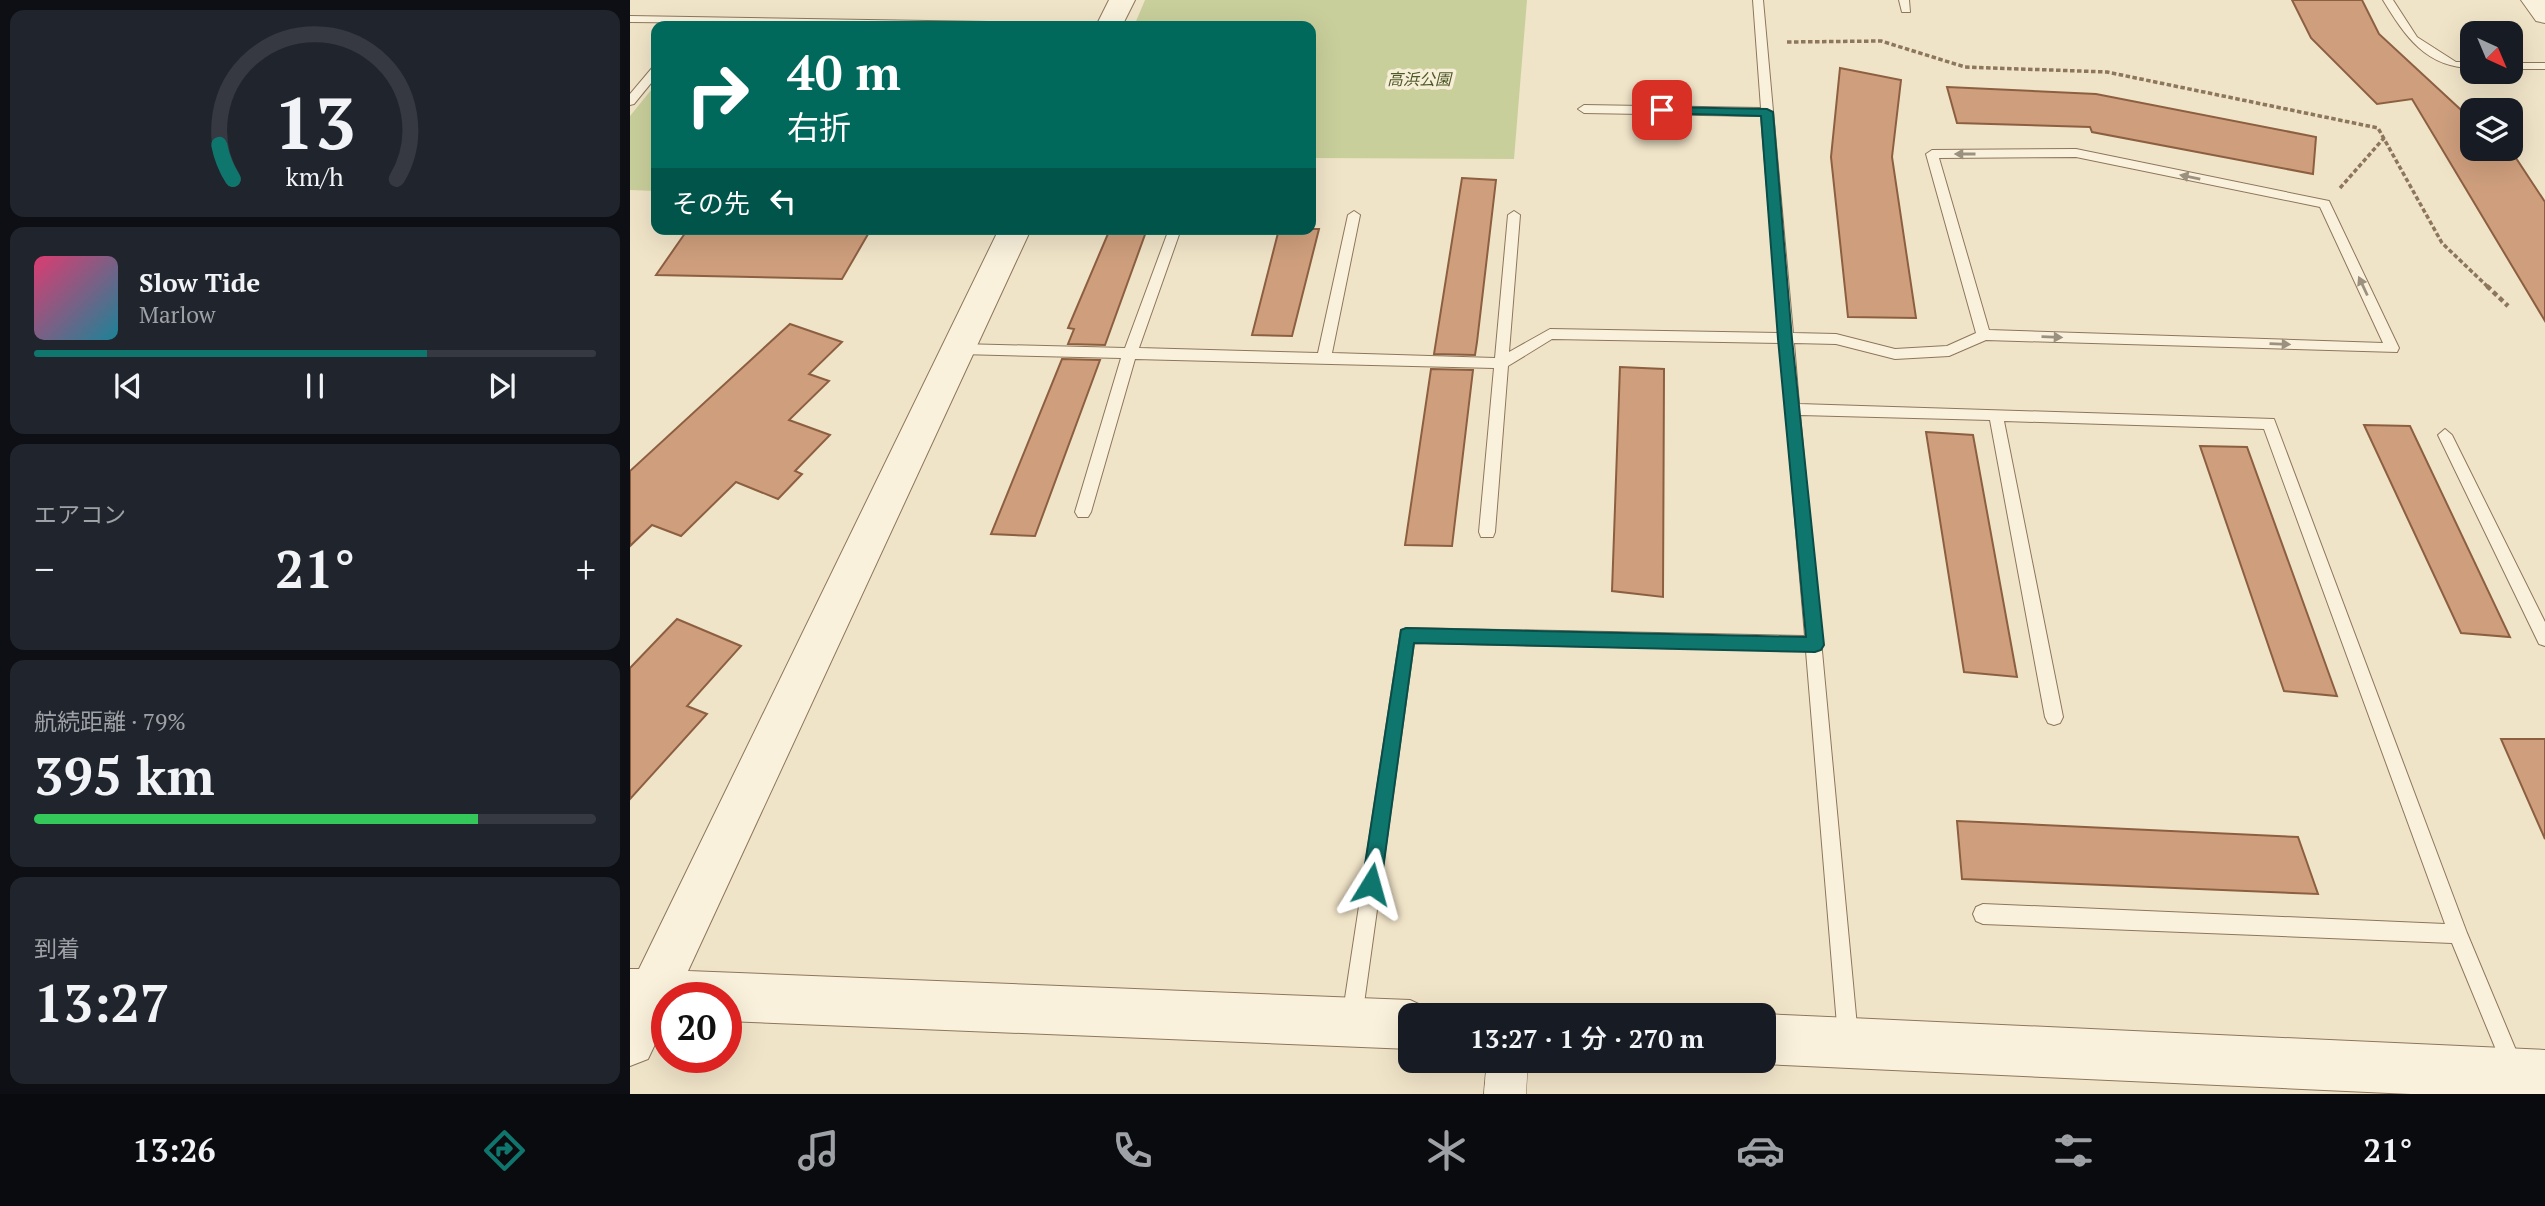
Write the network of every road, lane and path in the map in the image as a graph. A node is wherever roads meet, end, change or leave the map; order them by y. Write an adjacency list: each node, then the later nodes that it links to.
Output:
1 (1122, 0): 8 (street)
2 (1758, 0): 16 (lane)
3 (2388, 0): 10 (lane)
4 (2534, 0): 5 (street)
5 (2545, 15)
6 (630, 19): 7 (lane)
7 (663, 21)
8 (1112, 21)
9 (1786, 42): 17 (path)
10 (2460, 65)
11 (2524, 66): 12 (lane)
12 (2545, 66)
13 (651, 76): 14 (lane)
14 (630, 101)
15 (1584, 109): 16 (lane)
16 (1767, 112): 25 (lane)
17 (2384, 138): 18 (path); 23 (path)
18 (2325, 204): 24 (lane, one-way to 18); 24 (lane, one-way to 24)
19 (1354, 215): 28 (lane)
20 (1514, 215): 29 (lane)
21 (1013, 235): 26 (street)
22 (1173, 235): 27 (lane)
23 (2508, 306)
24 (1984, 335): 25 (lane)
25 (1785, 339): 29 (lane); 30 (lane)
26 (960, 349): 27 (lane); 40 (street)
27 (1130, 353): 28 (lane); 33 (lane)
28 (1324, 358): 29 (lane)
29 (1502, 363): 34 (lane)
30 (1791, 409): 31 (lane); 36 (lane)
31 (1996, 415): 37 (lane); 39 (lane)
32 (2445, 435): 35 (lane)
33 (1083, 512)
34 (1487, 531)
35 (2545, 639)
36 (1815, 645): 41 (lane); 45 (lane)
37 (2054, 717)
38 (1983, 914): 39 (lane)
39 (2458, 934): 47 (lane)
40 (641, 994): 41 (street); 44 (street)
41 (1352, 1023): 42 (street)
42 (1398, 1025)
43 (1776, 1040): 45 (street)
44 (630, 1041)
45 (1849, 1043): 47 (street)
46 (1507, 1073): 48 (street)
47 (2530, 1074)
48 (1505, 1094)

